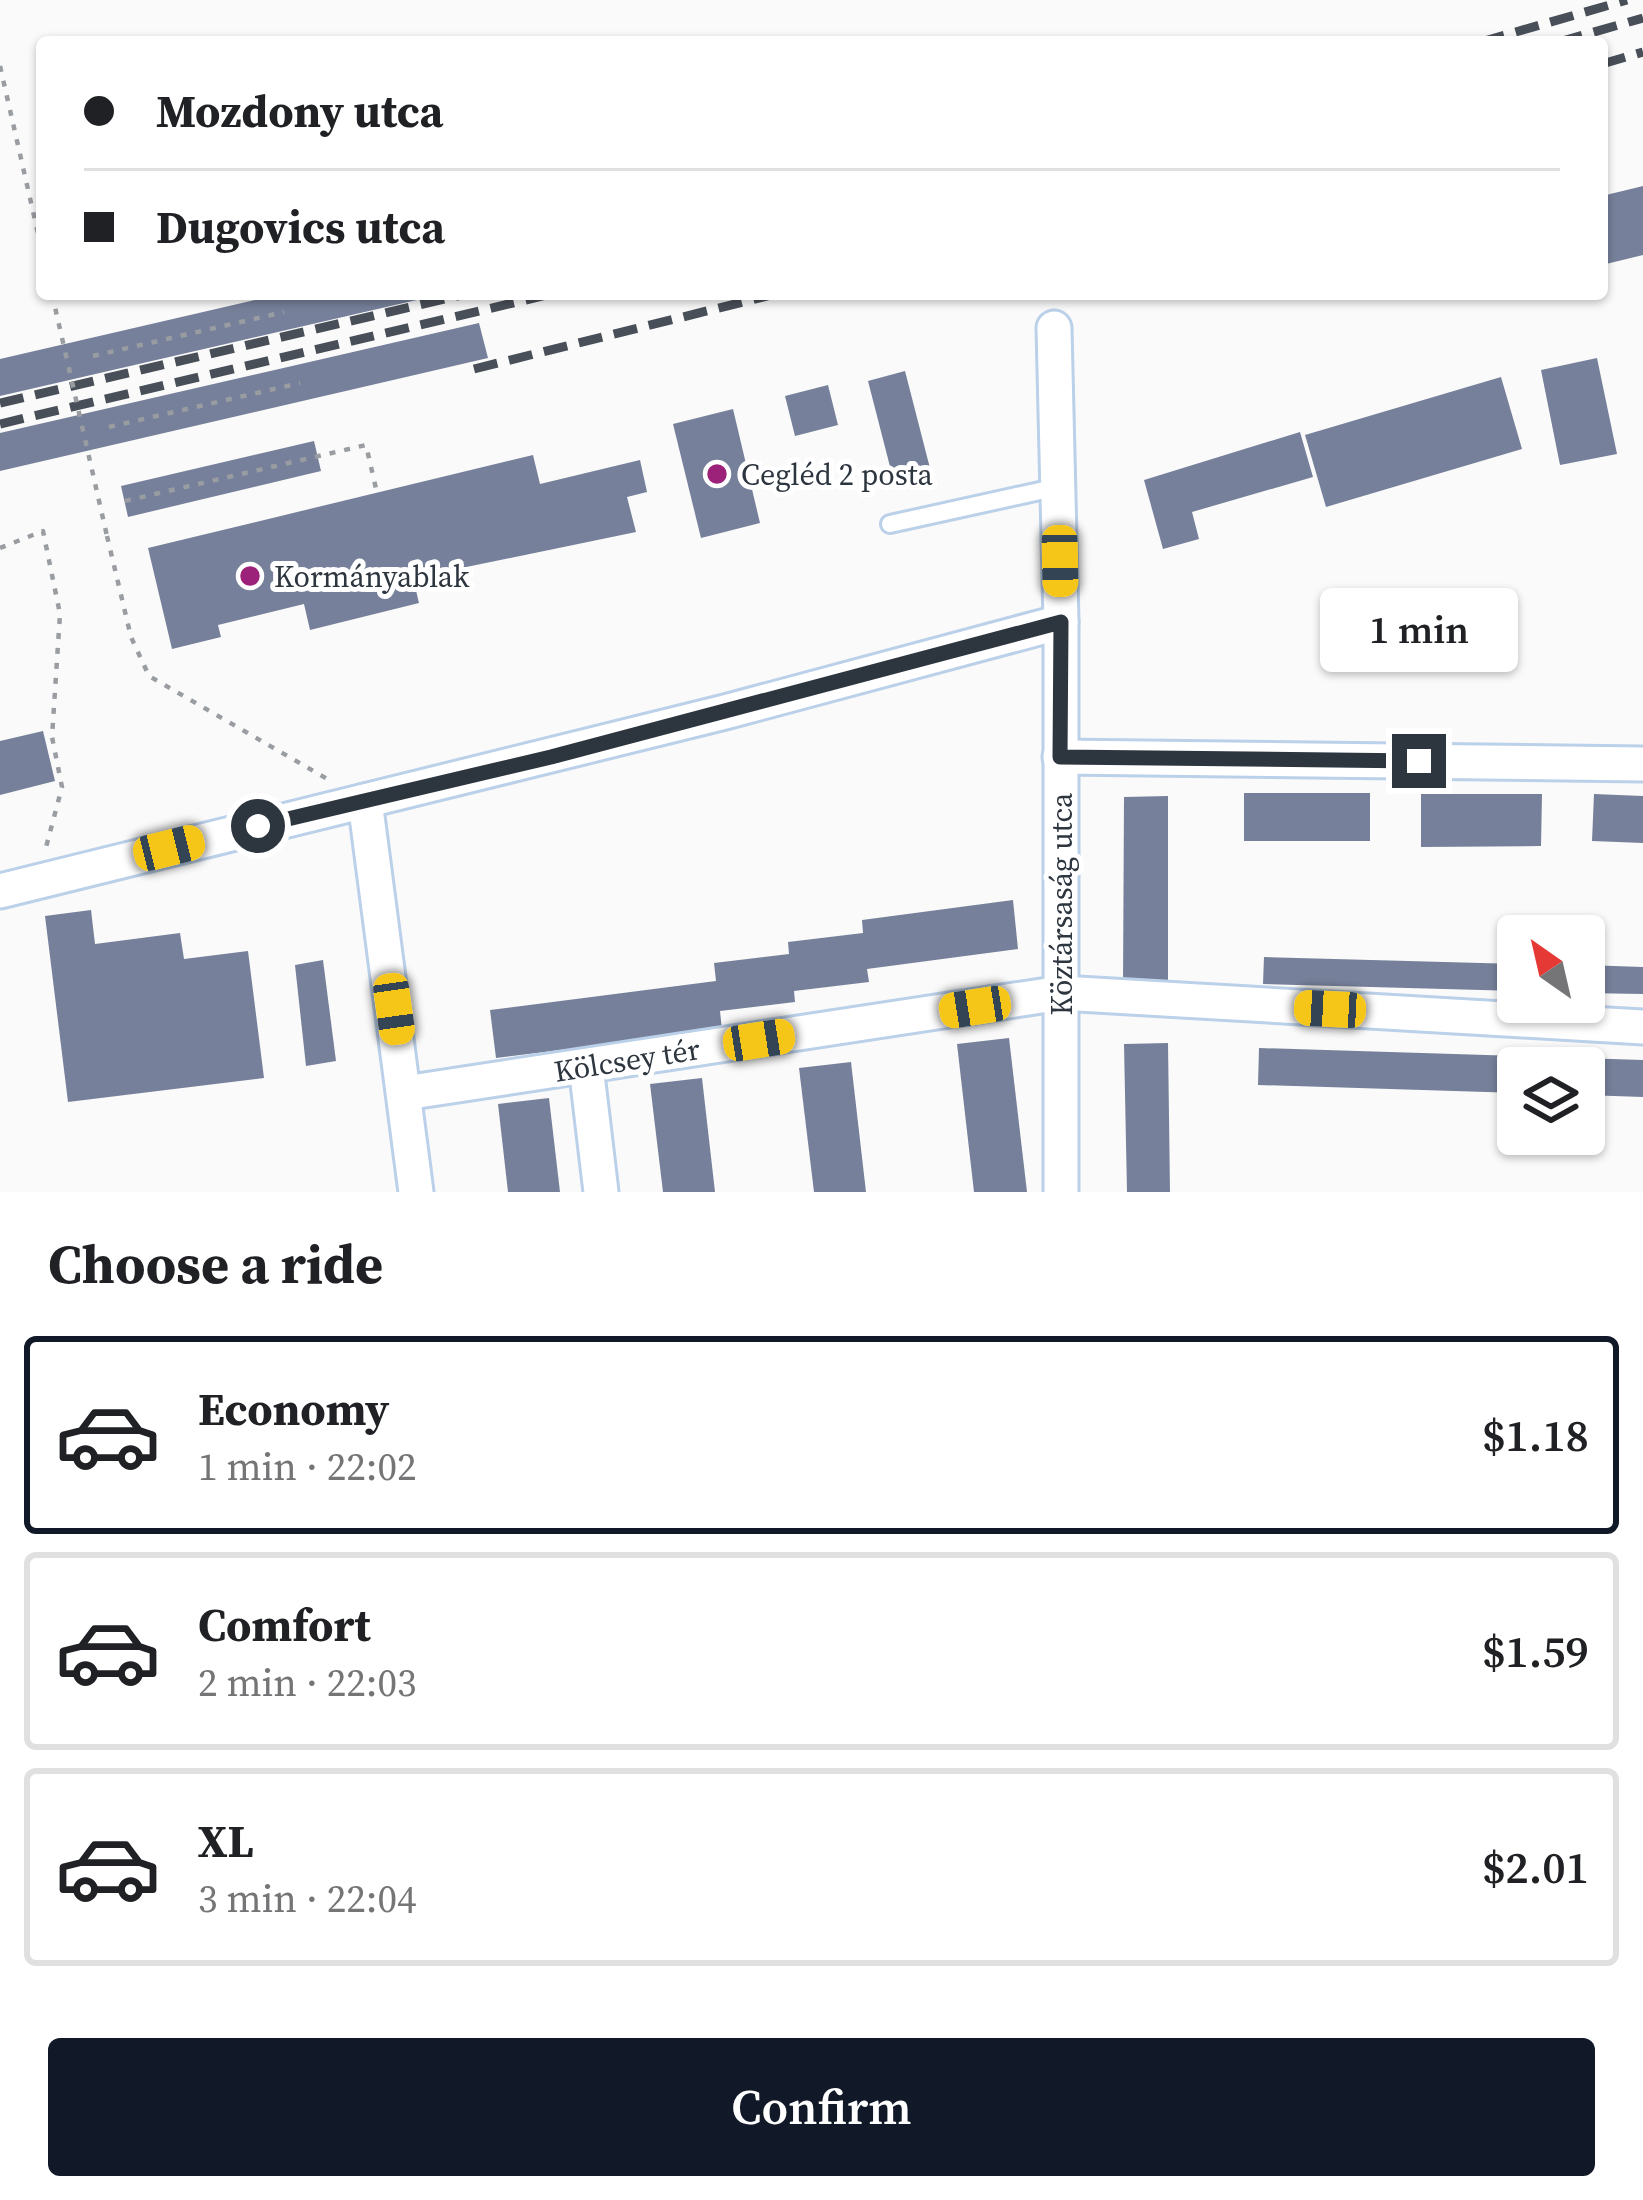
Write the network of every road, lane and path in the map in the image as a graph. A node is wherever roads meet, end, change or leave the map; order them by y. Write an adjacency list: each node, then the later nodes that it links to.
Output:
1 (0, 66): 2 (path)
2 (36, 225)
3 (53, 300): 17 (path, bridge)
4 (284, 312): 6 (path)
5 (1054, 328): 9 (street, Köztársaság utca)
6 (93, 356)
7 (300, 383): 8 (path)
8 (109, 427)
9 (1058, 487): 12 (lane); 14 (street, Köztársaság utca)
10 (377, 493): 11 (path)
11 (124, 502)
12 (890, 524)
13 (0, 548): 18 (path)
14 (1061, 622): 15 (street, Köztársaság utca); 17 (street)
15 (1060, 757): 16 (street); 20 (street, Köztársaság utca)
16 (1643, 764)
17 (365, 801): 18 (street); 23 (street)
18 (36, 882): 19 (street)
19 (0, 891)
20 (1061, 994): 21 (street, Kölcsey tér); 22 (street, Kölcsey tér); 26 (street, Köztársaság utca)
21 (1643, 1027)
22 (586, 1066): 23 (street, Kölcsey tér); 25 (street)
23 (406, 1093): 24 (street)
24 (416, 1192)
25 (601, 1192)
26 (1061, 1192)

